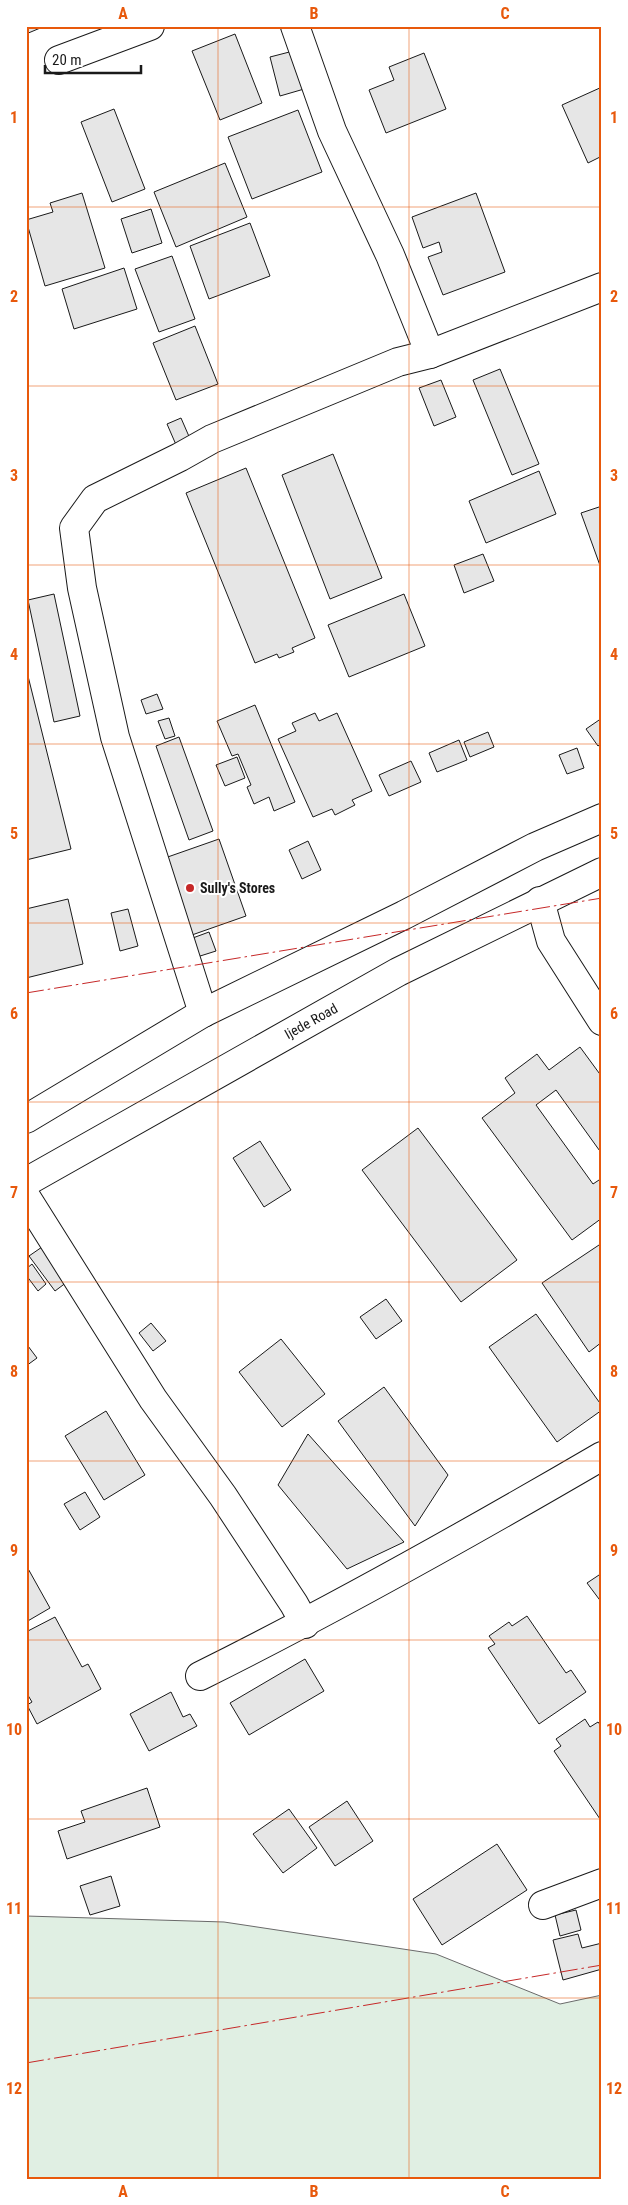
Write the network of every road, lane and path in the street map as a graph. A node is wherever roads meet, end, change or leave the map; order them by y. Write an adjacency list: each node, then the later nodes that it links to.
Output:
1 (150, 26): 3 (street)
2 (296, 26): 5 (street)
3 (60, 60)
4 (602, 287): 5 (street)
5 (430, 354): 9 (street)
6 (602, 818): 9 (street)
7 (602, 872): 8 (street, Ijede Road)
8 (540, 901): 10 (street); 12 (street, Ijede Road)
9 (204, 1013): 11 (street)
10 (602, 1021)
11 (26, 1119)
12 (26, 1182)
13 (26, 1197): 15 (street)
14 (602, 1456): 15 (street)
15 (304, 1624): 16 (street)
16 (200, 1676)
17 (602, 1883): 18 (street)
18 (543, 1905)

